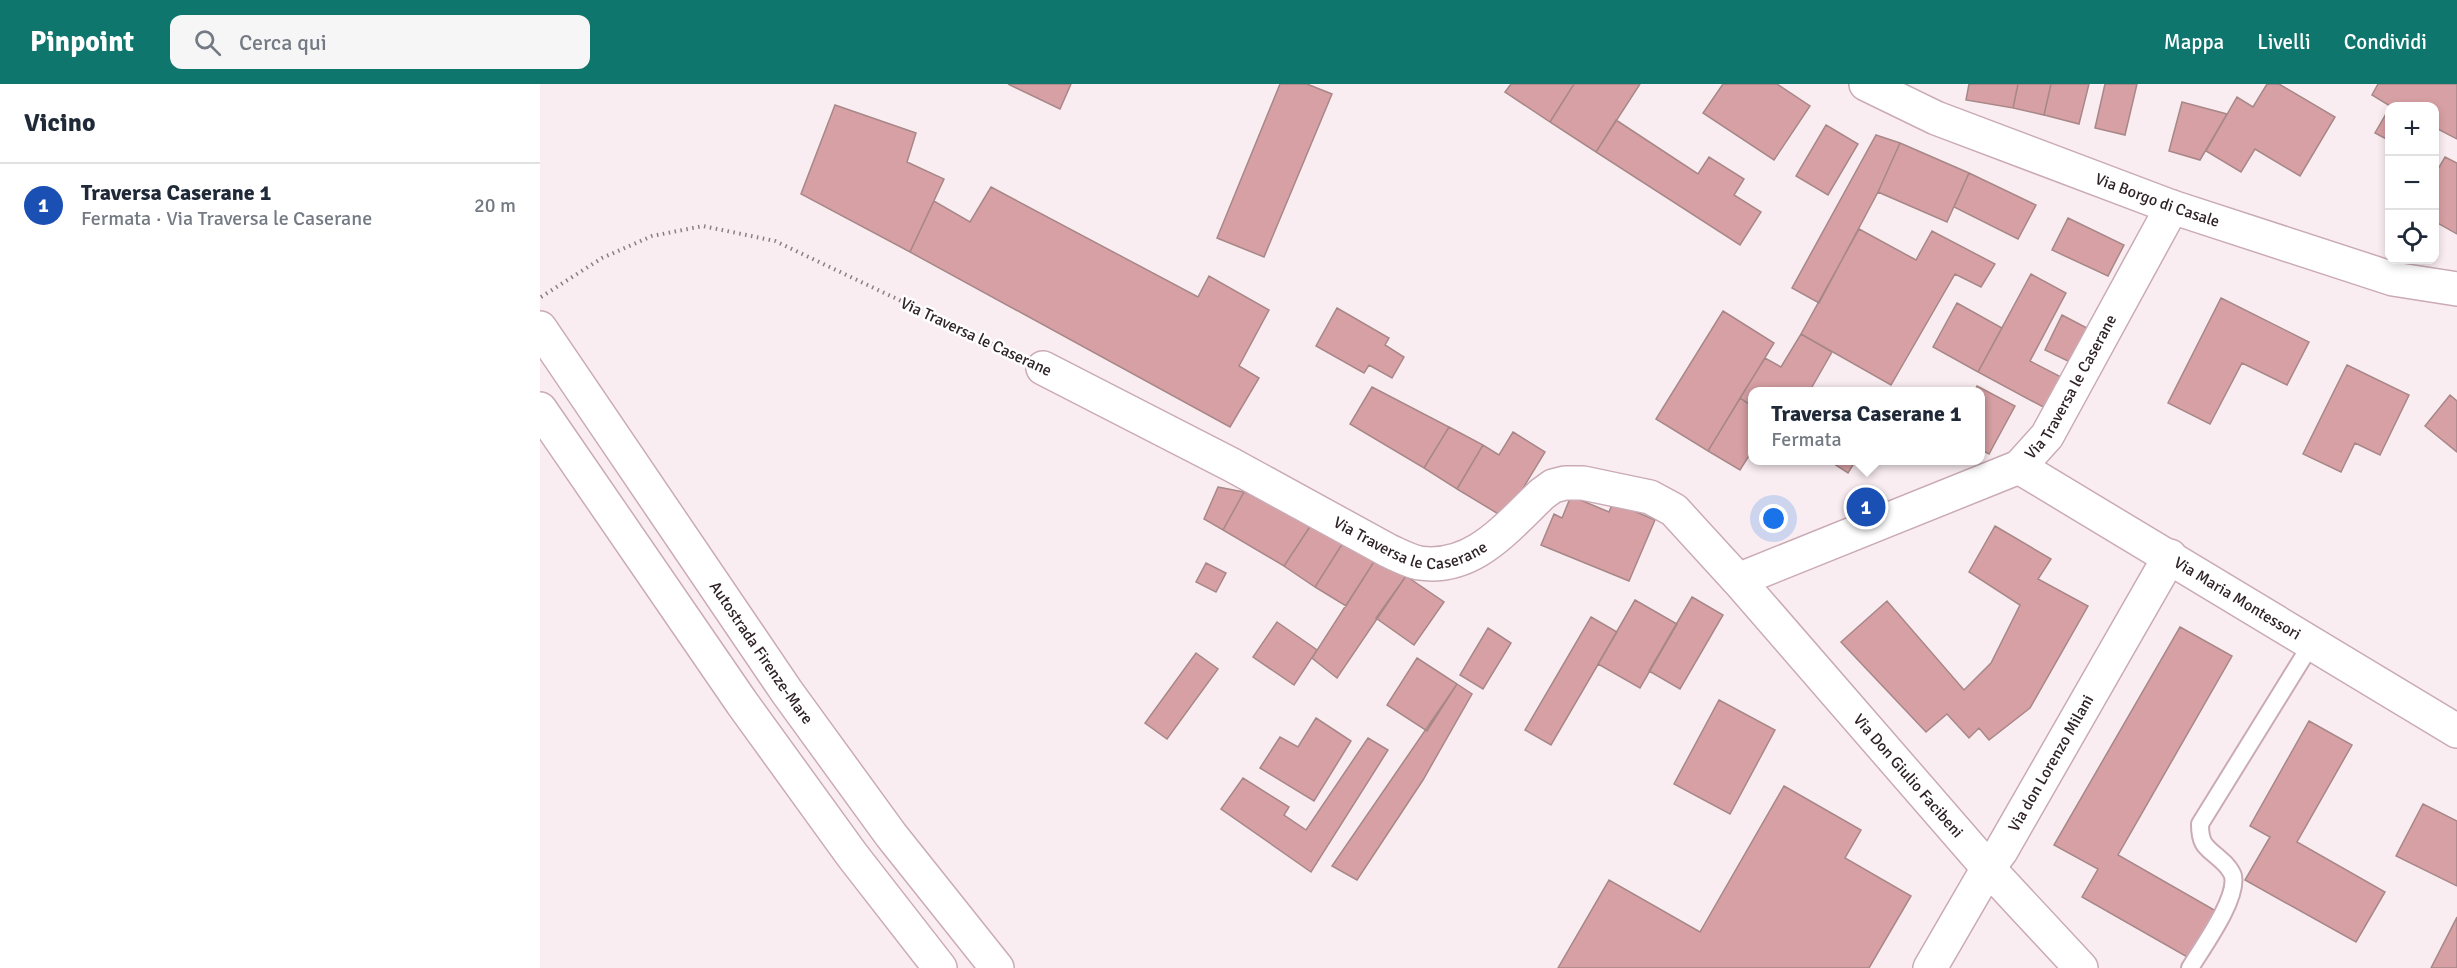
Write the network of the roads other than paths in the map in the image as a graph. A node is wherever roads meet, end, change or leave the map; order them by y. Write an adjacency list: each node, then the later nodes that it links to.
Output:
1 (1866, 84): 2 (main road, Via Borgo di Casale)
2 (2172, 207): 3 (main road, Via Borgo di Casale); 7 (main road, Via Traversa le Caserane)
3 (2457, 289)
4 (540, 328): 14 (main road, Autostrada Firenze-Mare)
5 (1043, 368): 9 (main road, Via Traversa le Caserane)
6 (540, 409): 13 (main road)
7 (2019, 467): 8 (main road, Via Maria Montessori); 9 (main road, Via Traversa le Caserane)
8 (2170, 556): 10 (main road, Via Maria Montessori); 12 (main road, Via don Lorenzo Milani)
9 (1738, 580): 12 (main road, Via Don Giulio Facibeni)
10 (2312, 643): 11 (main road, Via Maria Montessori); 17 (lane)
11 (2457, 730)
12 (1988, 868): 15 (main road, Via don Lorenzo Milani); 16 (main road, Via Don Giulio Facibeni)
13 (940, 968)
14 (997, 968)
15 (1930, 968)
16 (2081, 968)
17 (2190, 968)

